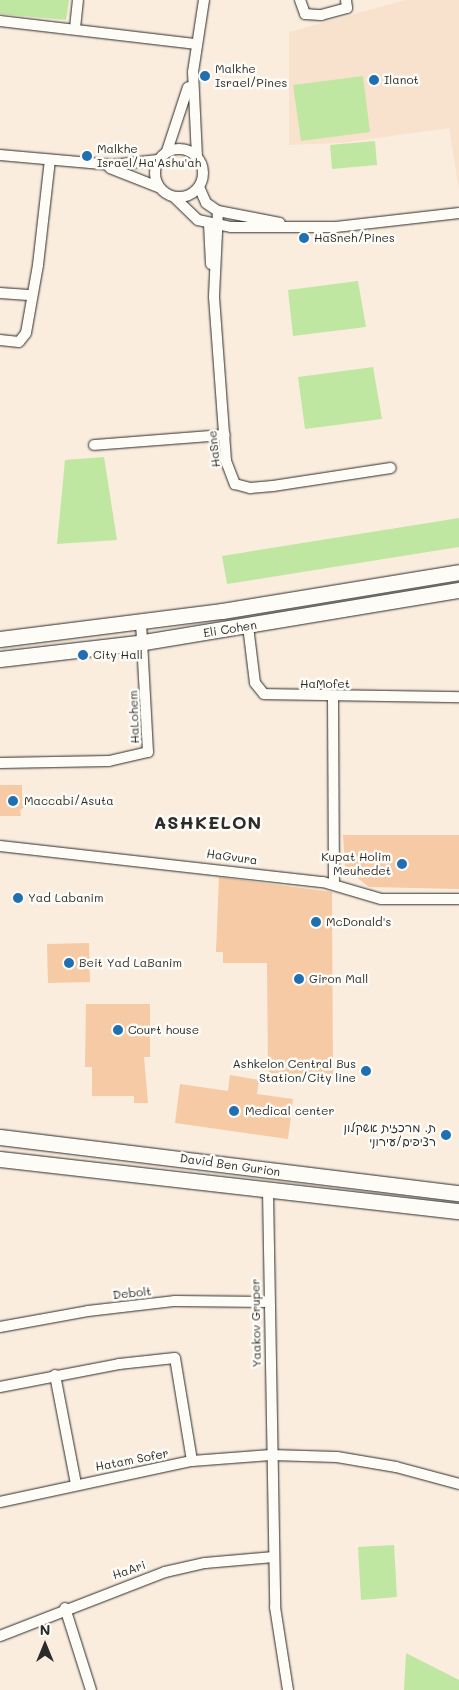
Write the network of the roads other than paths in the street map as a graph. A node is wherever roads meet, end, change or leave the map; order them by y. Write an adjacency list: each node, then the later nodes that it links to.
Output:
1 (78, 0): 6 (street)
2 (204, 0): 7 (street)
3 (300, 0): 4 (street)
4 (346, 0)
5 (0, 21): 6 (street)
6 (76, 28): 7 (street)
7 (197, 44): 8 (street)
8 (193, 72): 9 (street); 11 (street)
9 (167, 151): 11 (street); 13 (street)
10 (0, 155): 12 (street)
11 (197, 157): 16 (street)
12 (50, 160): 14 (street); 23 (street)
13 (158, 160): 14 (street); 15 (street)
14 (94, 164): 15 (street)
15 (158, 187): 17 (street)
16 (199, 187): 17 (street); 18 (street)
17 (174, 197): 20 (street)
18 (218, 211): 20 (street, HaSne); 21 (street)
19 (459, 213): 21 (street)
20 (214, 225): 21 (street); 25 (street, HaSne)
21 (336, 227)
22 (0, 293): 23 (street)
23 (32, 295): 24 (street)
24 (0, 340)
25 (225, 435): 26 (street); 27 (street, HaSne)
26 (94, 445)
27 (391, 468)
28 (459, 572): 30 (street, Eli Cohen)
29 (459, 590): 31 (street, Eli Cohen)
30 (141, 622): 32 (street, Eli Cohen); 33 (street, HaLohem)
31 (248, 626): 33 (street, Eli Cohen); 35 (street, HaMofet)
32 (0, 639)
33 (144, 642): 34 (street, Eli Cohen); 37 (street, HaLohem)
34 (0, 659)
35 (334, 697): 36 (street, HaMofet); 39 (street)
36 (459, 697)
37 (0, 763)
38 (0, 846): 39 (street, HaGvura)
39 (334, 884): 40 (street, HaGvura)
40 (459, 899)
41 (0, 1137): 44 (street, David Ben Gurion)
42 (0, 1159): 43 (street, David Ben Gurion)
43 (268, 1191): 45 (street, David Ben Gurion); 46 (street, Yaakov Gruper)
44 (459, 1193)
45 (459, 1211)
46 (268, 1302): 47 (street, Debolt); 50 (street, Yaakov Gruper)
47 (0, 1327)
48 (55, 1375): 49 (street); 51 (street); 52 (street)
49 (0, 1387)
50 (271, 1455): 51 (street, Hatam Sofer); 53 (street, Hatam Sofer); 55 (street, Yaakov Gruper)
51 (192, 1461): 52 (street, Hatam Sofer)
52 (76, 1484): 54 (street, Hatam Sofer)
53 (459, 1484)
54 (0, 1502)
55 (274, 1557): 56 (street, HaAri); 59 (street, Yaakov Gruper)
56 (65, 1608): 57 (street, HaAri); 58 (street)
57 (0, 1636)
58 (91, 1690)
59 (288, 1690)

